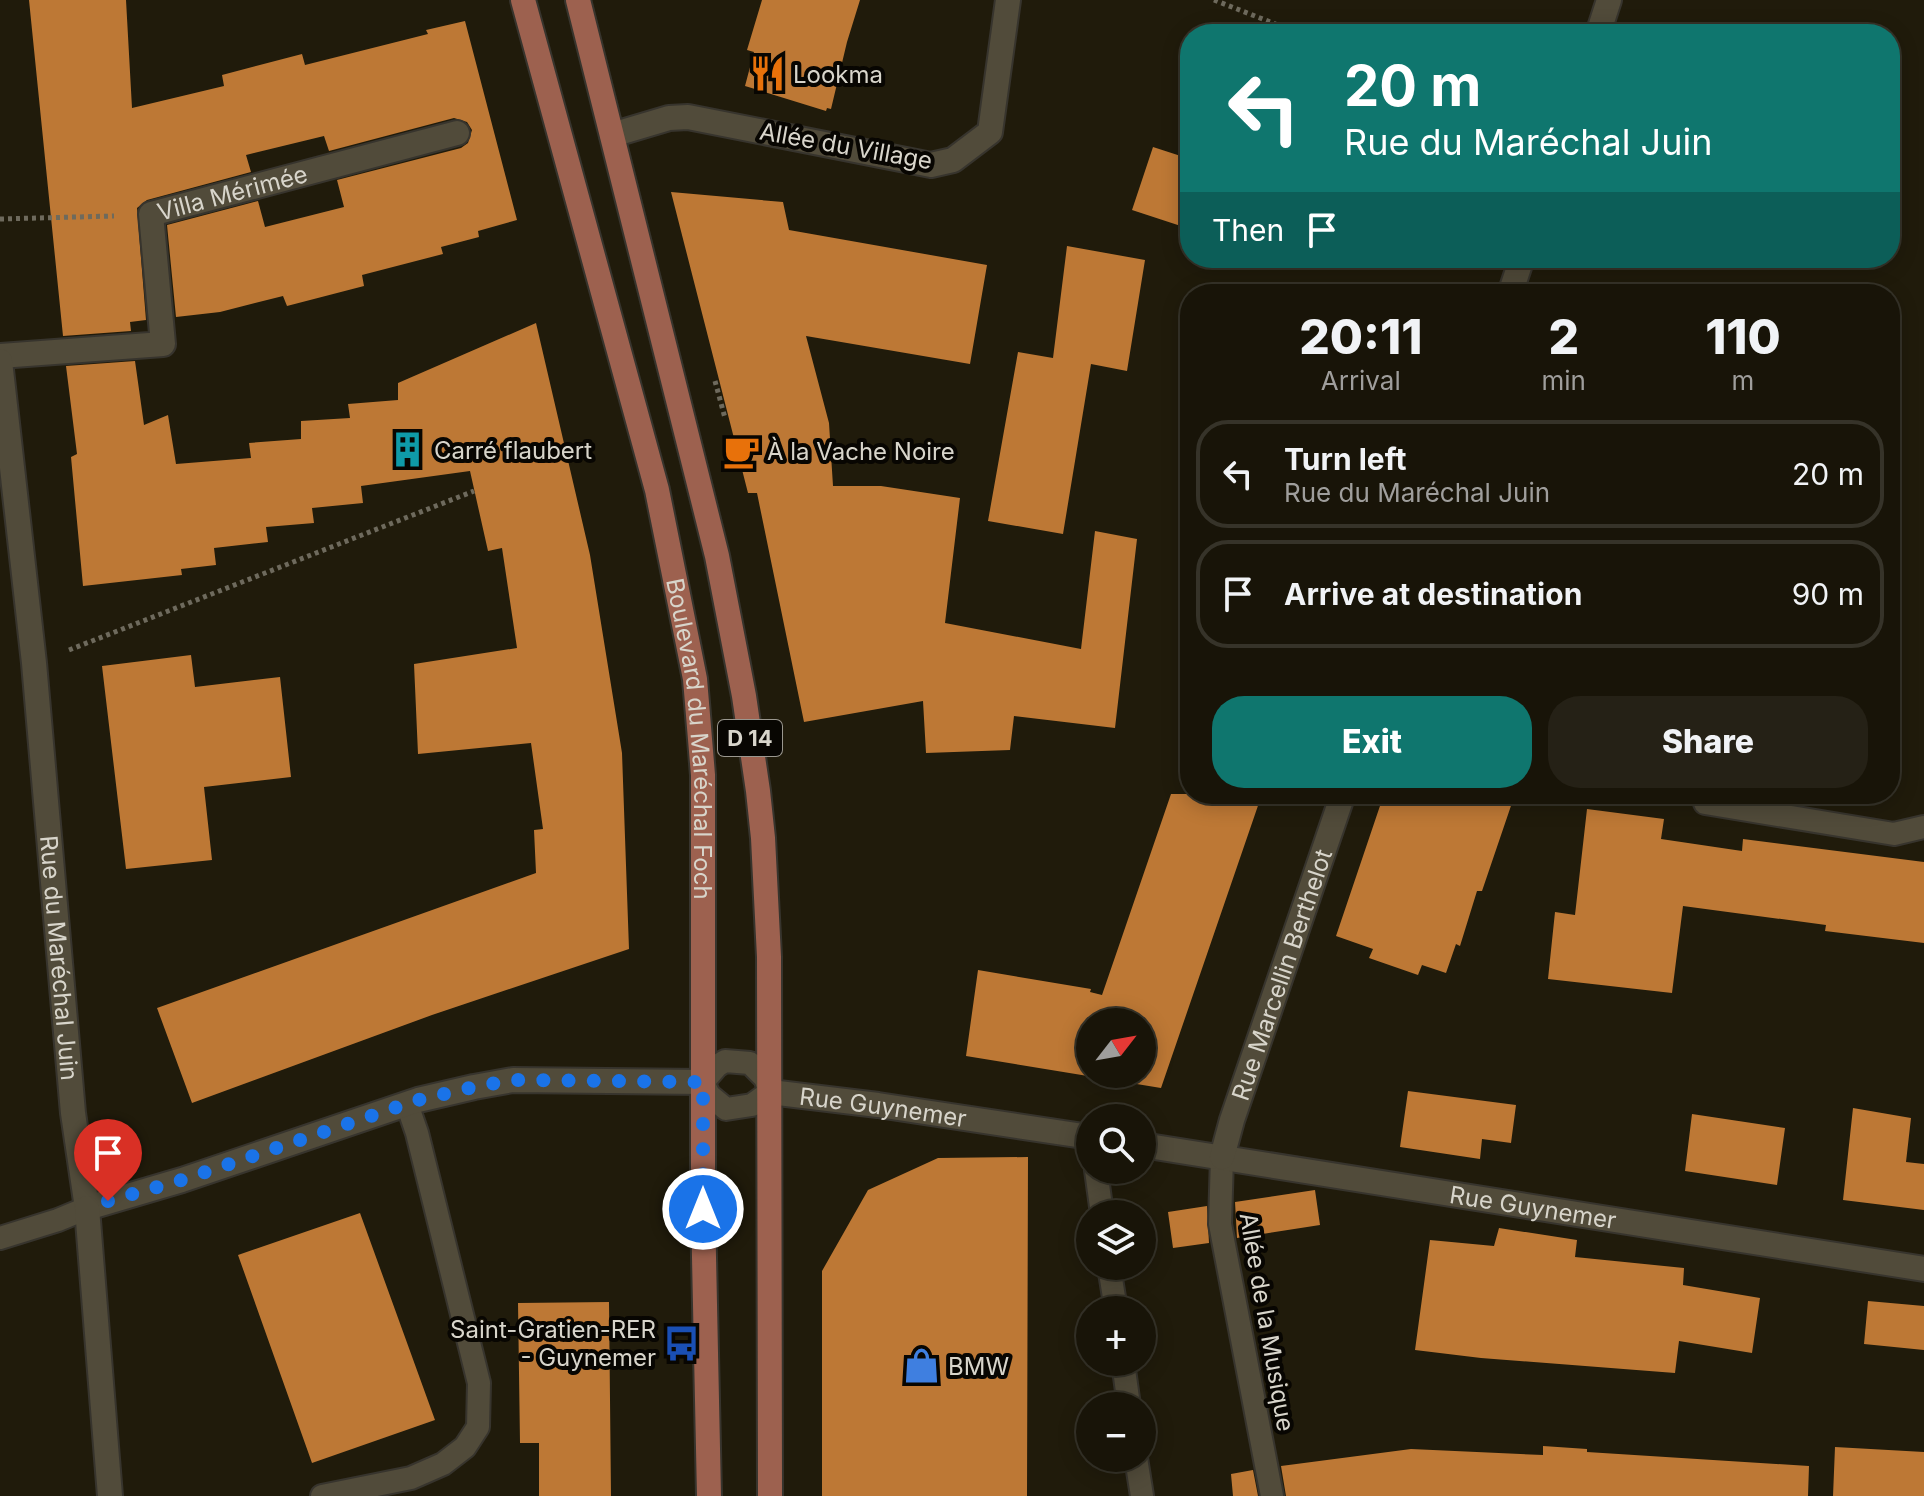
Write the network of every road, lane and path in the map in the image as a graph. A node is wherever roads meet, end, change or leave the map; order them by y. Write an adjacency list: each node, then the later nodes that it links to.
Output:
1 (523, 0): 18 (main road, Boulevard du Maréchal Foch)
2 (578, 0): 9 (main road, Boulevard du Maréchal Foch / D 14)
3 (1008, 0): 9 (street, Allée du Village)
4 (1214, 0): 6 (path)
5 (1609, 0): 7 (street)
6 (1275, 24)
7 (1601, 24)
8 (457, 133): 10 (street, Villa Mérimée)
9 (612, 135): 19 (main road, Boulevard du Maréchal Foch / D 14)
10 (151, 214): 11 (path); 12 (street, Villa Mérimée)
11 (0, 219)
12 (0, 359): 14 (street, Rue du Maréchal Juin)
13 (474, 491): 14 (path)
14 (34, 663): 24 (street, Rue du Maréchal Juin)
15 (1340, 804): 23 (street, Rue Marcellin Berthelot)
16 (1711, 804): 17 (lane)
17 (1924, 827)
18 (703, 1082): 19 (lane); 19 (lane); 20 (street); 30 (main road, Boulevard du Maréchal Foch)
19 (770, 1092): 21 (street, Rue Guynemer); 31 (main road, Boulevard du Maréchal Foch / D 14)
20 (407, 1104): 24 (street); 29 (lane)
21 (1076, 1135)
22 (1156, 1147): 23 (street, Rue Guynemer)
23 (1222, 1157): 26 (street, Rue Guynemer); 33 (lane, Allée de la Musique)
24 (87, 1208): 25 (lane); 28 (street, Rue du Maréchal Juin)
25 (0, 1238)
26 (1924, 1269)
27 (1138, 1472): 32 (lane)
28 (110, 1496)
29 (322, 1496)
30 (709, 1496)
31 (770, 1496)
32 (1142, 1496)
33 (1272, 1496)

